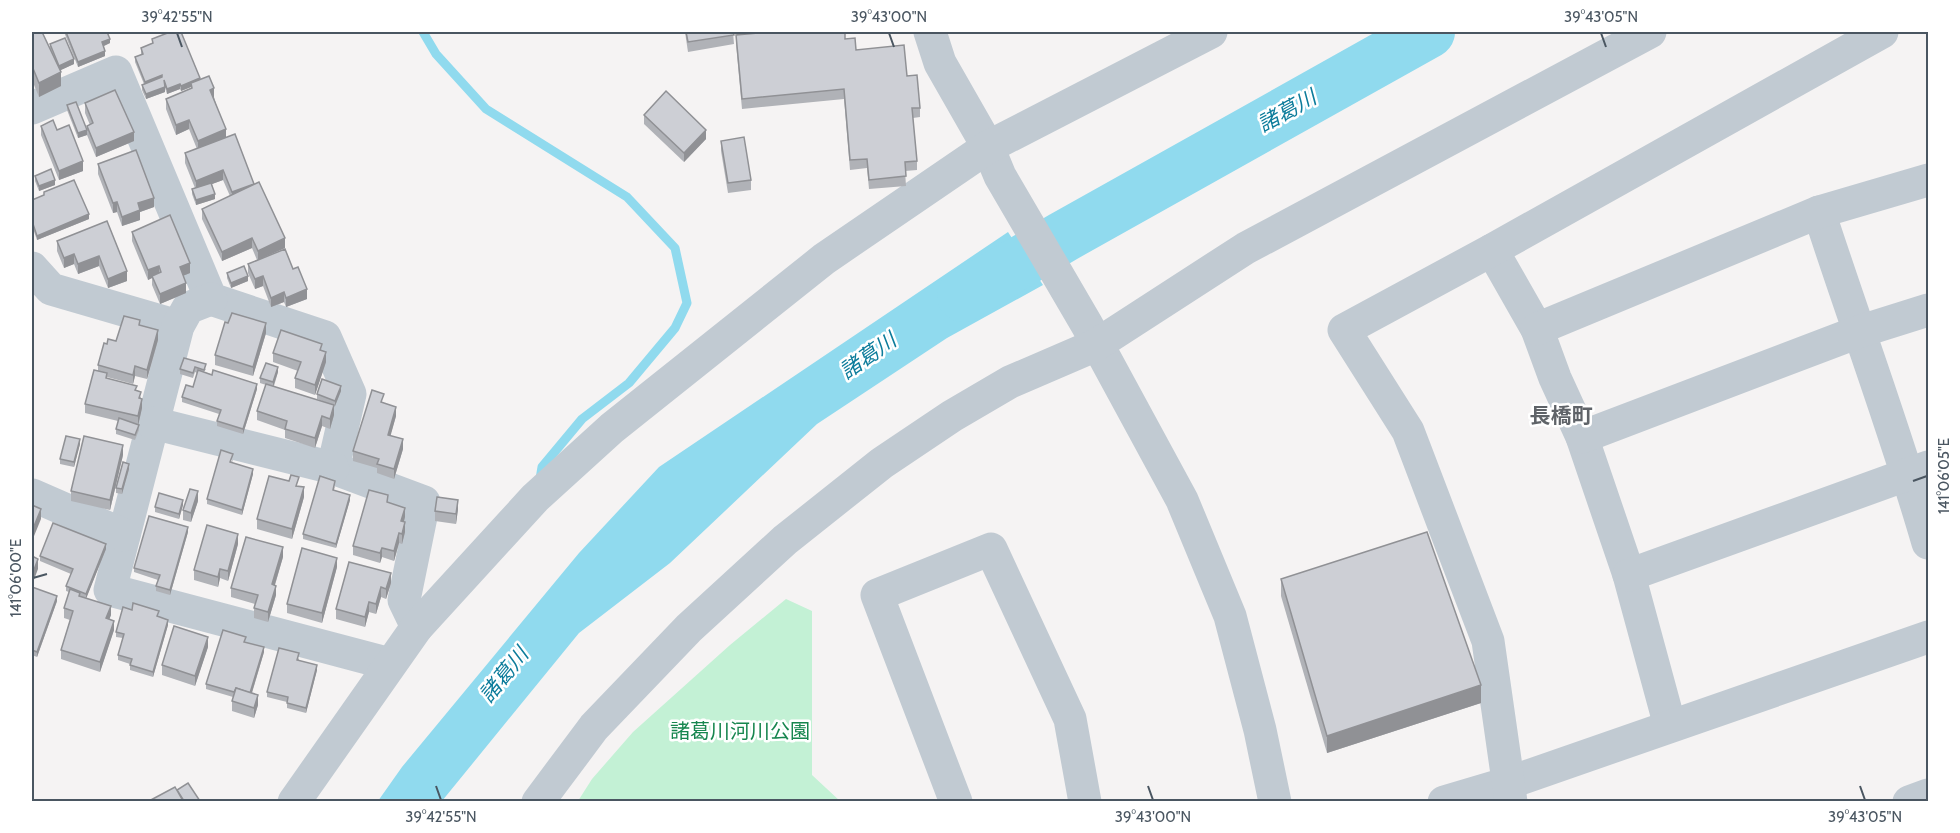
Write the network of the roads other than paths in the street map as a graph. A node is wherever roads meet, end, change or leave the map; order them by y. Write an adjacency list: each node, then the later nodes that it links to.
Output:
1 (930, 32): 6 (street)
2 (1211, 32): 6 (street)
3 (1650, 32): 16 (street)
4 (1882, 32): 9 (street)
5 (32, 108): 11 (street)
6 (994, 162): 16 (street); 25 (street)
7 (1929, 180): 8 (street)
8 (1819, 212): 14 (street); 15 (street)
9 (1492, 250): 14 (street); 29 (street)
10 (32, 268): 13 (street)
11 (211, 299): 13 (street); 19 (street)
12 (1929, 310): 15 (street)
13 (178, 326): 17 (street)
14 (1537, 329): 18 (street)
15 (1858, 332): 18 (street); 20 (street)
16 (1092, 335): 32 (street); 35 (street)
17 (153, 423): 19 (street); 22 (street)
18 (1582, 437): 24 (street)
19 (333, 468): 25 (street)
20 (1918, 470): 23 (street); 24 (street)
21 (32, 495): 22 (street)
22 (124, 535): 27 (street)
23 (1929, 543)
24 (1629, 575): 28 (street)
25 (417, 627): 27 (street)
26 (1929, 637): 28 (street)
27 (390, 664): 31 (street)
28 (1670, 726): 29 (street)
29 (1510, 792): 36 (street)
30 (1929, 795): 37 (street)
31 (294, 801)
32 (538, 801)
33 (956, 801): 34 (street)
34 (1085, 801)
35 (1275, 801)
36 (1444, 801)
37 (1910, 801)

